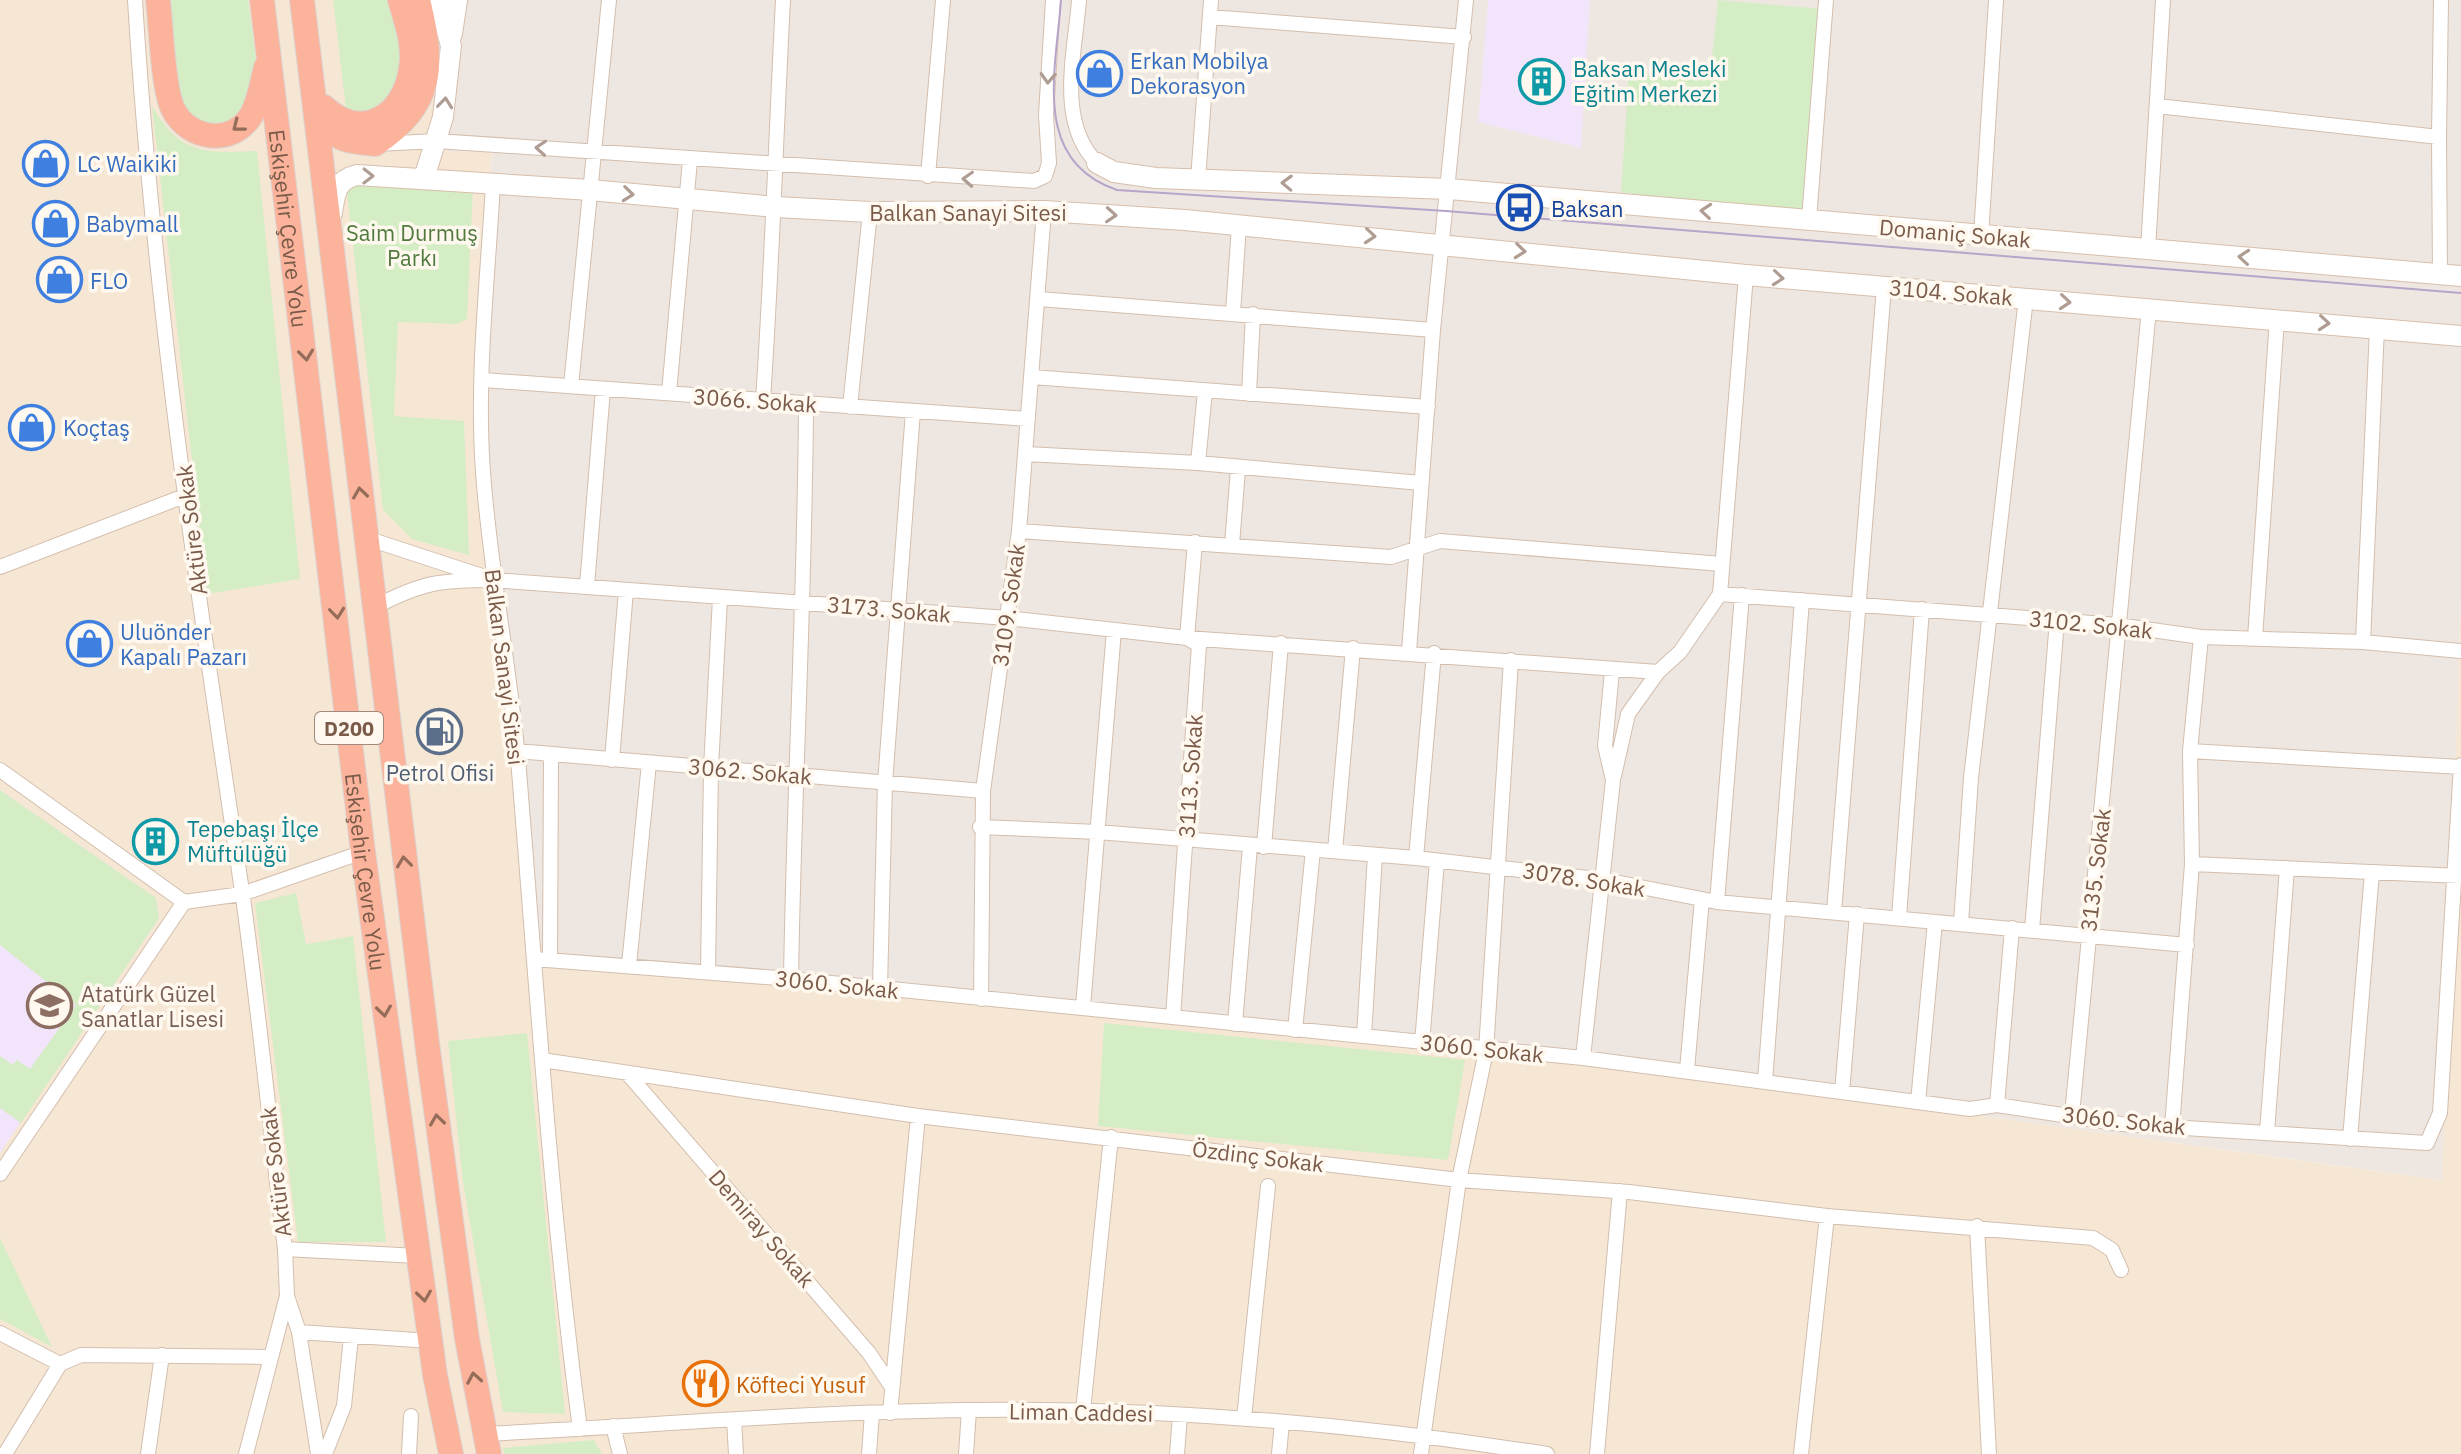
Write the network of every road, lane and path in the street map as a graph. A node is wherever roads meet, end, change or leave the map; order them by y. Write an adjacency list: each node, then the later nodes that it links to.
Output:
1 (135, 0): 79 (street, Aktüre Sokak)
2 (158, 0): 23 (highway, one-way to 2)
3 (262, 0): 23 (highway, Eskişehir Çevre Yolu / D200)
4 (302, 0): 24 (highway, Eskişehir Çevre Yolu / D200)
5 (400, 0): 24 (highway)
6 (418, 0): 28 (highway)
7 (439, 0): 22 (street)
8 (457, 0): 22 (street)
9 (609, 0): 29 (street)
10 (783, 0): 32 (street)
11 (943, 0): 33 (street)
12 (1053, 0): 33 (street, one-way to 33)
13 (1079, 0): 31 (street)
14 (1211, 0): 20 (street)
15 (1466, 0): 21 (street)
16 (1826, 0): 43 (street)
17 (1996, 0): 46 (street)
18 (2163, 0): 25 (street)
19 (2441, 0): 26 (street)
20 (1210, 17): 21 (street); 35 (street)
21 (1464, 37): 37 (street)
22 (451, 46): 27 (street, one-way to 22)
23 (269, 57): 134 (highway, Eskişehir Çevre Yolu / D200, one-way to 134)
24 (314, 92): 28 (highway); 45 (highway, Eskişehir Çevre Yolu / D200)
25 (2157, 106): 26 (street); 48 (street)
26 (2439, 137): 49 (street)
27 (437, 141): 28 (street); 29 (street, one-way to 27); 34 (street)
28 (375, 144)
29 (594, 152): 30 (street); 38 (street)
30 (690, 160): 32 (street); 39 (street)
31 (1097, 163): 35 (street, Domaniç Sokak)
32 (774, 166): 33 (street); 40 (street)
33 (928, 176)
34 (424, 178): 36 (street, Balkan Sanayi Sitesi); 45 (street, Balkan Sanayi Sitesi, one-way to 34)
35 (1198, 180): 37 (street, Domaniç Sokak, one-way to 35)
36 (493, 183): 38 (street, Balkan Sanayi Sitesi); 63 (street, Balkan Sanayi Sitesi)
37 (1449, 189): 43 (street, Domaniç Sokak, one-way to 37); 47 (street)
38 (590, 190): 39 (street, Balkan Sanayi Sitesi, one-way to 39); 64 (street)
39 (685, 200): 40 (street, Balkan Sanayi Sitesi); 67 (street)
40 (776, 207): 42 (street, Balkan Sanayi Sitesi); 69 (street)
41 (1044, 211): 42 (street, Balkan Sanayi Sitesi); 44 (street, Balkan Sanayi Sitesi, one-way to 44); 54 (street, 3109. Sokak)
42 (870, 212): 71 (street)
43 (1809, 220): 46 (street, Domaniç Sokak)
44 (1239, 225): 47 (street, Balkan Sanayi Sitesi, one-way to 47); 56 (street)
45 (330, 229): 81 (highway, Eskişehir Çevre Yolu / D200, one-way to 45)
46 (1981, 236): 48 (street, Domaniç Sokak)
47 (1442, 243): 50 (street, 3104. Sokak, one-way to 50); 60 (street)
48 (2148, 249): 49 (street, Domaniç Sokak, one-way to 48)
49 (2440, 274): 51 (street, Domaniç Sokak)
50 (1746, 275): 52 (street, 3104. Sokak, one-way to 52); 85 (street)
51 (2461, 276)
52 (1884, 287): 53 (street, 3104. Sokak); 95 (street)
53 (2026, 298): 55 (street, 3104. Sokak, one-way to 55); 99 (street)
54 (1039, 299): 56 (street); 62 (street, 3109. Sokak)
55 (2149, 309): 58 (street, 3104. Sokak); 102 (street, 3135. Sokak)
56 (1233, 313): 57 (street)
57 (1253, 314): 60 (street); 68 (street)
58 (2277, 319): 59 (street, 3104. Sokak, one-way to 59); 106 (street)
59 (2377, 328): 61 (street, 3104. Sokak); 107 (street)
60 (1433, 330): 72 (street)
61 (2461, 336)
62 (1032, 377): 66 (street); 74 (street, 3109. Sokak)
63 (483, 380): 64 (street, 3066. Sokak); 87 (street, Balkan Sanayi Sitesi)
64 (571, 386): 65 (street, 3066. Sokak)
65 (603, 389): 67 (street, 3066. Sokak); 88 (street)
66 (1205, 391): 68 (street); 76 (street)
67 (669, 393): 69 (street, 3066. Sokak)
68 (1249, 394): 72 (street)
69 (763, 400): 70 (street, 3066. Sokak)
70 (806, 403): 71 (street, 3066. Sokak); 94 (street)
71 (850, 407): 73 (street, 3066. Sokak)
72 (1428, 407): 78 (street)
73 (913, 411): 74 (street, 3066. Sokak); 98 (street)
74 (1028, 419): 75 (street, 3109. Sokak)
75 (1026, 454): 76 (street); 80 (street, 3109. Sokak)
76 (1198, 463): 77 (street)
77 (1238, 469): 78 (street); 83 (street)
78 (1421, 483): 84 (street)
79 (187, 495): 86 (street); 144 (street, Aktüre Sokak)
80 (1019, 531): 82 (street); 100 (street, 3109. Sokak)
81 (366, 538): 87 (street); 96 (highway, Eskişehir Çevre Yolu / D200)
82 (1195, 542): 83 (street); 105 (street, 3113. Sokak)
83 (1232, 545): 84 (street)
84 (1417, 546): 85 (street); 111 (street)
85 (1722, 564): 90 (street)
86 (0, 567)
87 (493, 580): 88 (street, 3173. Sokak); 96 (street, 3173. Sokak); 116 (street, Balkan Sanayi Sitesi)
88 (587, 586): 89 (street, 3173. Sokak)
89 (626, 590): 92 (street, 3173. Sokak); 119 (street)
90 (1720, 594): 91 (street, 3102. Sokak); 115 (street)
91 (1742, 595): 93 (street, 3102. Sokak); 145 (street)
92 (720, 598): 94 (street, 3173. Sokak); 122 (street)
93 (1802, 600): 95 (street, 3102. Sokak); 147 (street)
94 (805, 602): 98 (street, 3173. Sokak); 124 (street)
95 (1859, 605): 97 (street, 3102. Sokak); 148 (street)
96 (375, 607): 215 (highway, Eskişehir Çevre Yolu / D200, one-way to 96)
97 (1922, 609): 99 (street, 3102. Sokak); 150 (street)
98 (898, 611): 100 (street, 3173. Sokak); 126 (street)
99 (1988, 615): 101 (street, 3102. Sokak); 152 (street)
100 (1007, 618): 103 (street, 3173. Sokak); 127 (street, 3109. Sokak)
101 (2057, 620): 102 (street, 3102. Sokak); 154 (street)
102 (2117, 625): 104 (street, 3102. Sokak); 155 (street, 3135. Sokak)
103 (1114, 630): 105 (street, 3173. Sokak); 129 (street)
104 (2201, 637): 106 (street, 3102. Sokak); 117 (street)
105 (1187, 638): 108 (street, 3173. Sokak); 130 (street, 3113. Sokak)
106 (2255, 638): 107 (street, 3102. Sokak)
107 (2363, 642): 110 (street, 3102. Sokak)
108 (1281, 643): 109 (street, 3173. Sokak); 131 (street)
109 (1353, 648): 111 (street, 3173. Sokak); 133 (street)
110 (2461, 651)
111 (1409, 652): 112 (street, 3173. Sokak)
112 (1434, 653): 113 (street, 3173. Sokak); 136 (street)
113 (1511, 660): 114 (street, 3173. Sokak); 139 (street)
114 (1612, 671): 115 (street, 3173. Sokak); 125 (street)
115 (1658, 672): 125 (street)
116 (517, 751): 118 (street, 3062. Sokak); 157 (street, Balkan Sanayi Sitesi)
117 (2190, 751): 121 (street); 138 (street)
118 (551, 754): 119 (street, 3062. Sokak); 158 (street)
119 (612, 760): 120 (street, 3062. Sokak)
120 (649, 763): 122 (street, 3062. Sokak); 159 (street)
121 (2461, 766): 142 (street)
122 (711, 768): 124 (street, 3062. Sokak); 160 (street)
123 (0, 770): 146 (street)
124 (794, 775): 126 (street, 3062. Sokak); 161 (street)
125 (1613, 780): 143 (street)
126 (885, 783): 127 (street, 3062. Sokak); 162 (street)
127 (983, 791): 128 (street, 3109. Sokak)
128 (980, 827): 129 (street, 3078. Sokak); 163 (street, 3109. Sokak)
129 (1098, 832): 130 (street, 3078. Sokak); 164 (street)
130 (1186, 842): 131 (street, 3078. Sokak); 165 (street, 3113. Sokak)
131 (1257, 847): 132 (street, 3078. Sokak); 166 (street)
132 (1313, 850): 133 (street, 3078. Sokak); 167 (street)
133 (1335, 851): 135 (street, 3078. Sokak)
134 (363, 852): 144 (street); 192 (highway, Eskişehir Çevre Yolu / D200, one-way to 192)
135 (1375, 855): 136 (street, 3078. Sokak); 168 (street)
136 (1416, 858): 137 (street, 3078. Sokak)
137 (1437, 861): 139 (street, 3078. Sokak); 169 (street)
138 (2192, 864): 140 (street); 156 (street)
139 (1498, 867): 143 (street, 3078. Sokak); 170 (street)
140 (2287, 868): 141 (street); 182 (street)
141 (2372, 872): 142 (street); 184 (street)
142 (2457, 876): 184 (street, 3060. Sokak)
143 (1605, 880): 145 (street, 3078. Sokak); 171 (street)
144 (242, 894): 146 (street); 191 (street, Aktüre Sokak)
145 (1710, 901): 147 (street, 3078. Sokak); 173 (street)
146 (184, 902): 185 (street)
147 (1780, 909): 148 (street, 3078. Sokak); 175 (street)
148 (1834, 912): 149 (street, 3078. Sokak)
149 (1857, 914): 150 (street, 3078. Sokak); 176 (street)
150 (1899, 917): 151 (street, 3078. Sokak)
151 (1935, 922): 152 (street, 3078. Sokak); 177 (street)
152 (1961, 923): 153 (street, 3078. Sokak)
153 (2012, 928): 154 (street, 3078. Sokak); 178 (street)
154 (2032, 930): 155 (street, 3078. Sokak)
155 (2087, 936): 156 (street, 3078. Sokak); 179 (street, 3135. Sokak)
156 (2187, 945): 181 (street)
157 (534, 959): 158 (street, 3060. Sokak); 172 (street)
158 (550, 960): 159 (street, 3060. Sokak)
159 (629, 965): 160 (street, 3060. Sokak)
160 (708, 972): 161 (street, 3060. Sokak)
161 (791, 979): 162 (street, 3060. Sokak)
162 (880, 988): 163 (street, 3060. Sokak)
163 (981, 999): 164 (street, 3060. Sokak)
164 (1083, 1007): 165 (street, 3060. Sokak)
165 (1173, 1017): 166 (street, 3060. Sokak)
166 (1235, 1024): 167 (street, 3060. Sokak)
167 (1295, 1030): 168 (street, 3060. Sokak)
168 (1364, 1036): 169 (street, 3060. Sokak)
169 (1422, 1043): 170 (street, 3060. Sokak)
170 (1486, 1051): 171 (street, 3060. Sokak); 186 (street)
171 (1583, 1058): 173 (street, 3060. Sokak)
172 (542, 1060): 174 (street, Özdinç Sokak); 213 (street)
173 (1687, 1070): 175 (street, 3060. Sokak)
174 (627, 1073): 180 (street, Özdinç Sokak); 202 (street, Demiray Sokak)
175 (1765, 1081): 176 (street, 3060. Sokak)
176 (1842, 1092): 177 (street, 3060. Sokak)
177 (1918, 1102): 178 (street, 3060. Sokak)
178 (1997, 1105): 179 (street, 3060. Sokak)
179 (2072, 1115): 181 (street, 3060. Sokak)
180 (918, 1116): 183 (street, Özdinç Sokak); 202 (street)
181 (2172, 1127): 182 (street, 3060. Sokak)
182 (2267, 1132): 184 (street, 3060. Sokak)
183 (1111, 1137): 186 (street, Özdinç Sokak); 204 (street)
184 (2350, 1139)
185 (0, 1174)
186 (1459, 1180): 188 (street, Özdinç Sokak); 214 (street)
187 (1268, 1186): 209 (street)
188 (1620, 1191): 189 (street, Özdinç Sokak); 231 (street)
189 (1827, 1216): 190 (street, Özdinç Sokak); 232 (street)
190 (1977, 1226): 193 (street, Özdinç Sokak); 233 (street)
191 (285, 1249): 192 (street); 194 (street, Aktüre Sokak)
192 (418, 1256): 198 (highway, Eskişehir Çevre Yolu / D200, one-way to 198)
193 (2121, 1270)
194 (287, 1296): 195 (street); 200 (street)
195 (299, 1332): 197 (street); 220 (street)
196 (0, 1333): 201 (street)
197 (351, 1337): 198 (street); 221 (street)
198 (430, 1341): 222 (highway, Eskişehir Çevre Yolu / D200)
199 (162, 1355): 200 (street); 201 (street); 218 (street)
200 (269, 1357): 219 (street)
201 (60, 1364): 217 (street)
202 (892, 1387): 206 (street)
203 (969, 1410): 204 (street, Liman Caddesi); 206 (street, Liman Caddesi); 226 (street)
204 (1083, 1411): 207 (street, Liman Caddesi)
205 (872, 1413): 206 (street, Liman Caddesi); 210 (street, Liman Caddesi); 225 (street)
206 (890, 1413)
207 (1180, 1415): 209 (street, Liman Caddesi); 227 (street)
208 (411, 1416): 216 (street)
209 (1244, 1418): 211 (street, Liman Caddesi)
210 (734, 1420): 212 (street, Liman Caddesi); 224 (street)
211 (1282, 1422): 214 (street, Liman Caddesi); 228 (street)
212 (613, 1426): 213 (street, Liman Caddesi); 223 (street)
213 (580, 1429): 215 (street, Liman Caddesi)
214 (1423, 1437): 229 (street); 230 (street, Liman Caddesi)
215 (486, 1444)
216 (407, 1451)
217 (5, 1454)
218 (148, 1454)
219 (246, 1454)
220 (318, 1454)
221 (325, 1454)
222 (451, 1454)
223 (620, 1454)
224 (736, 1454)
225 (869, 1454)
226 (966, 1454)
227 (1177, 1454)
228 (1279, 1454)
229 (1421, 1454)
230 (1547, 1454)
231 (1597, 1454)
232 (1801, 1454)
233 (1989, 1454)

